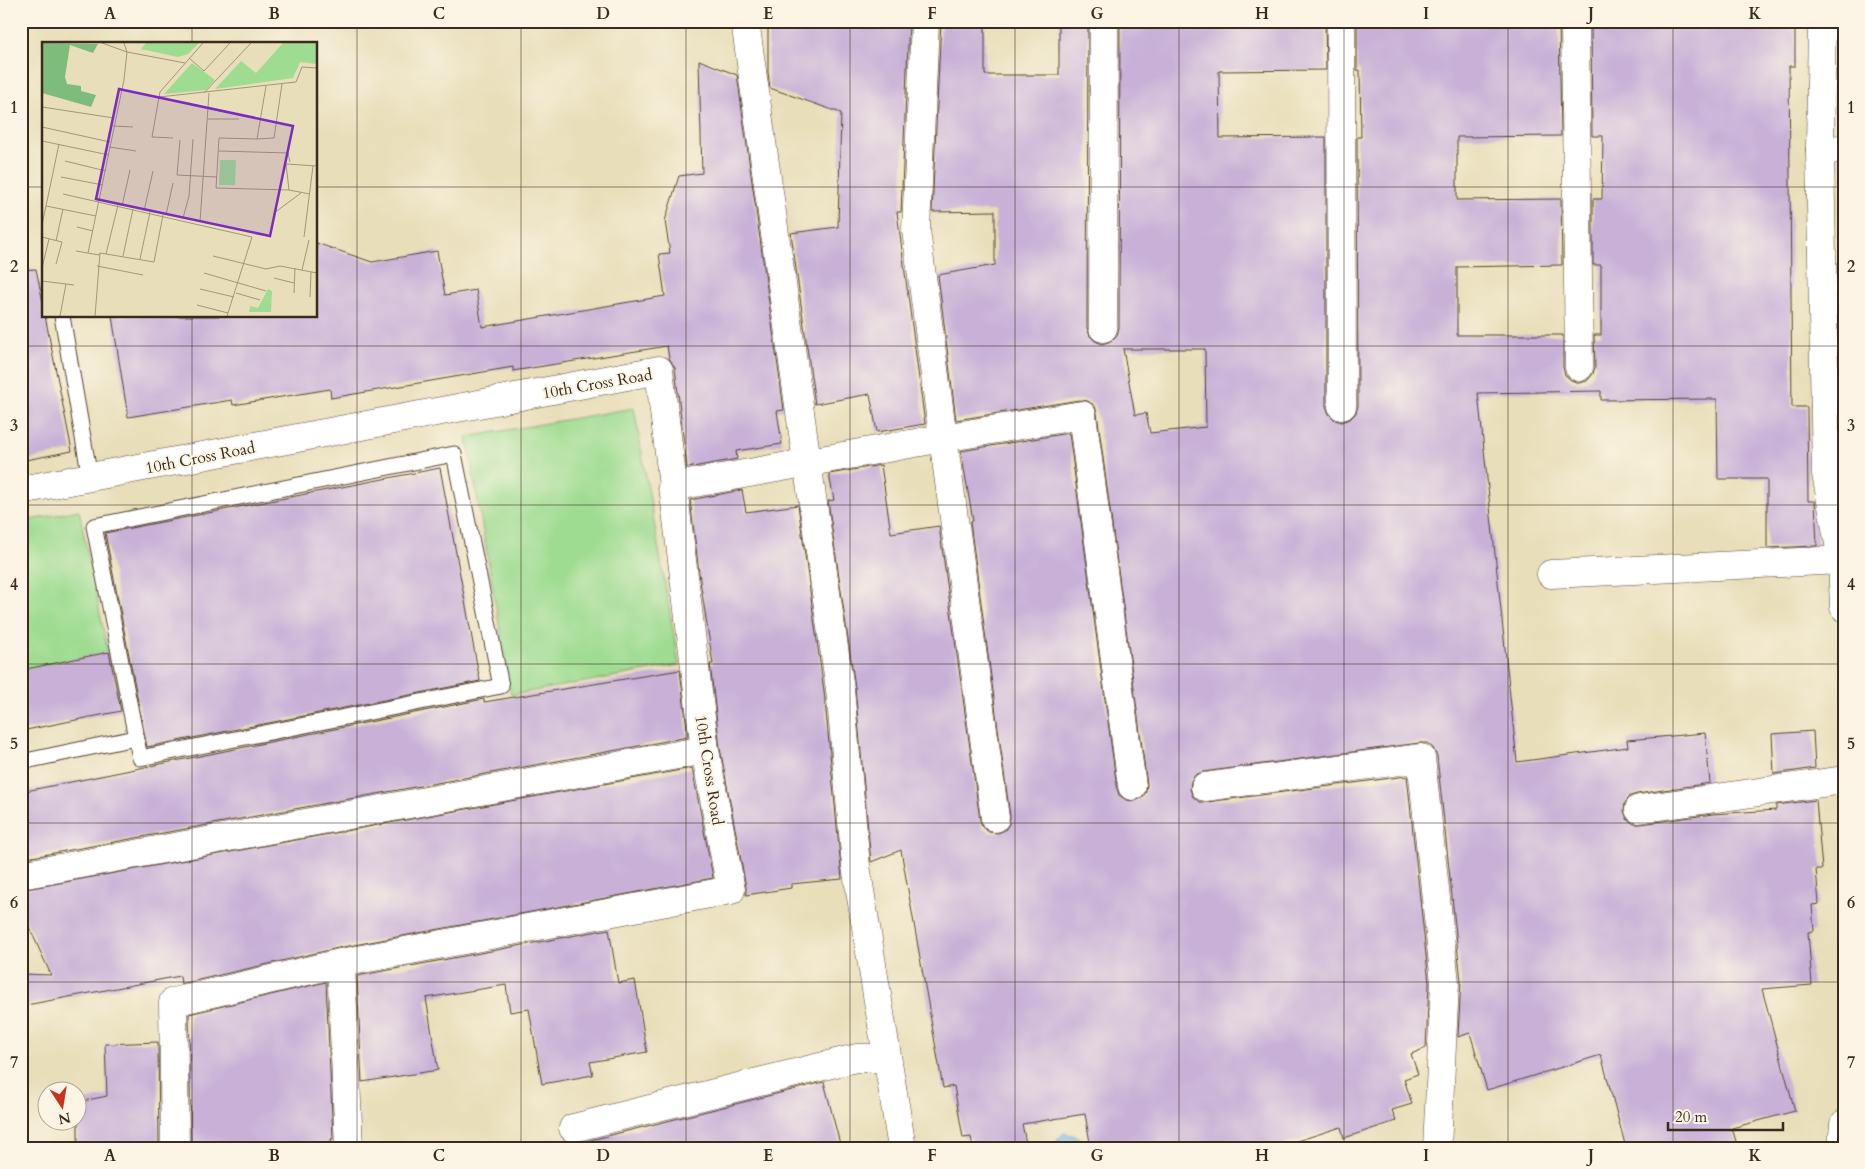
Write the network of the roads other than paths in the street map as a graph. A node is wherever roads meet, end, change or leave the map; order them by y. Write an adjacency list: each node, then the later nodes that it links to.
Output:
1 (745, 21): 14 (street)
2 (925, 21): 13 (street)
3 (1104, 21): 10 (street)
4 (1341, 21): 12 (street)
5 (1575, 21): 11 (street)
6 (1822, 21): 7 (street)
7 (1832, 149): 8 (street)
8 (1834, 308): 15 (street)
9 (62, 318): 16 (lane)
10 (1103, 328)
11 (1579, 367)
12 (1342, 406)
13 (943, 438): 14 (street); 26 (street); 29 (street)
14 (807, 462): 17 (street); 32 (street)
15 (1835, 474): 19 (street)
16 (90, 478): 17 (street, 10th Cross Road); 18 (street, 10th Cross Road)
17 (672, 487): 23 (street, 10th Cross Road)
18 (21, 490)
19 (1842, 560): 20 (street); 21 (street)
20 (1551, 574)
21 (1844, 607)
22 (136, 738): 22 (lane); 24 (lane)
23 (705, 750): 30 (street); 31 (street, 10th Cross Road)
24 (21, 762)
25 (1844, 780): 28 (street)
26 (1132, 786)
27 (1205, 787): 38 (street)
28 (1639, 809)
29 (995, 818)
30 (21, 875)
31 (341, 963): 35 (street); 36 (street)
32 (886, 1058): 34 (street); 37 (street)
33 (1844, 1124): 39 (street)
34 (574, 1128)
35 (175, 1148)
36 (349, 1148)
37 (902, 1148)
38 (1437, 1148)
39 (1842, 1148)

